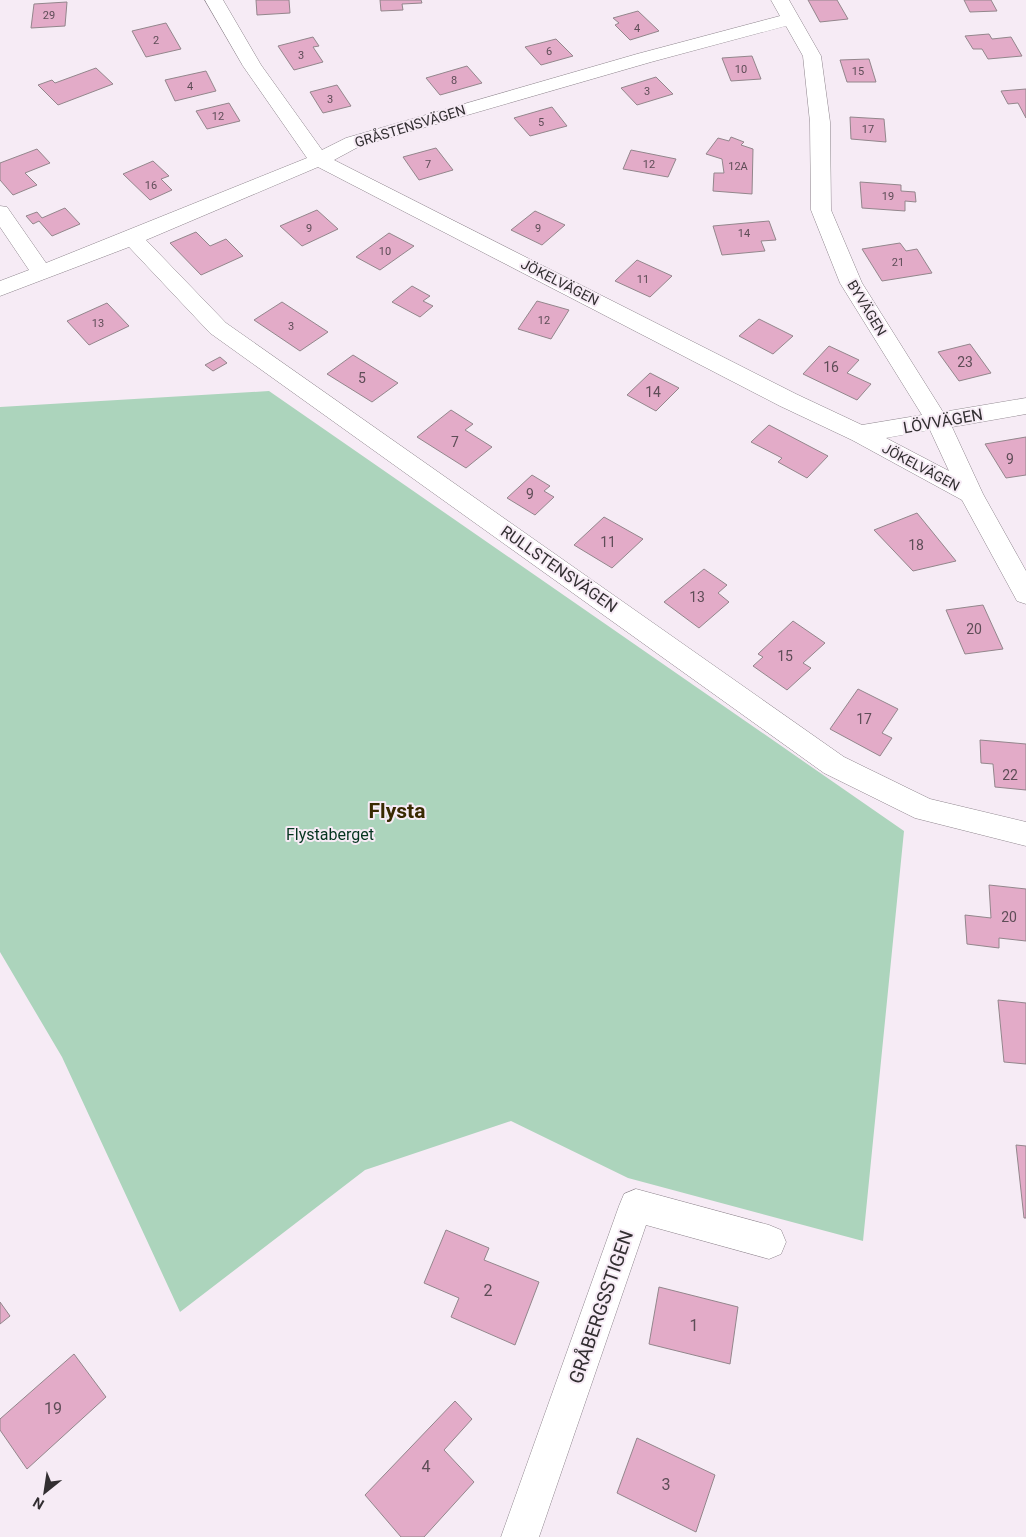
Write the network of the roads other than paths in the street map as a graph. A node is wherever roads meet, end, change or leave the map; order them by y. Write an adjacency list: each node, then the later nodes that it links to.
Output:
1 (214, 0): 4 (street, JÖKELVÄGEN)
2 (780, 0): 3 (street, BYVÄGEN)
3 (791, 19): 4 (street, GRÅSTENSVÄGEN); 10 (street, BYVÄGEN)
4 (319, 160): 6 (street, GRÅSTENSVÄGEN); 11 (street, JÖKELVÄGEN)
5 (0, 212): 7 (street)
6 (132, 238): 7 (street, GRÅSTENSVÄGEN); 14 (street, RULLSTENSVÄGEN)
7 (42, 273): 8 (street, GRÅSTENSVÄGEN)
8 (0, 289)
9 (1026, 406): 10 (street, LÖVVÄGEN)
10 (938, 422): 11 (street, LÖVVÄGEN); 12 (street, BYVÄGEN)
11 (860, 434): 12 (street, JÖKELVÄGEN)
12 (971, 494): 13 (street, BYVÄGEN)
13 (1026, 594)
14 (1026, 834)
15 (769, 1242): 16 (street, GRÅBERGSSTIGEN)
16 (520, 1537)

